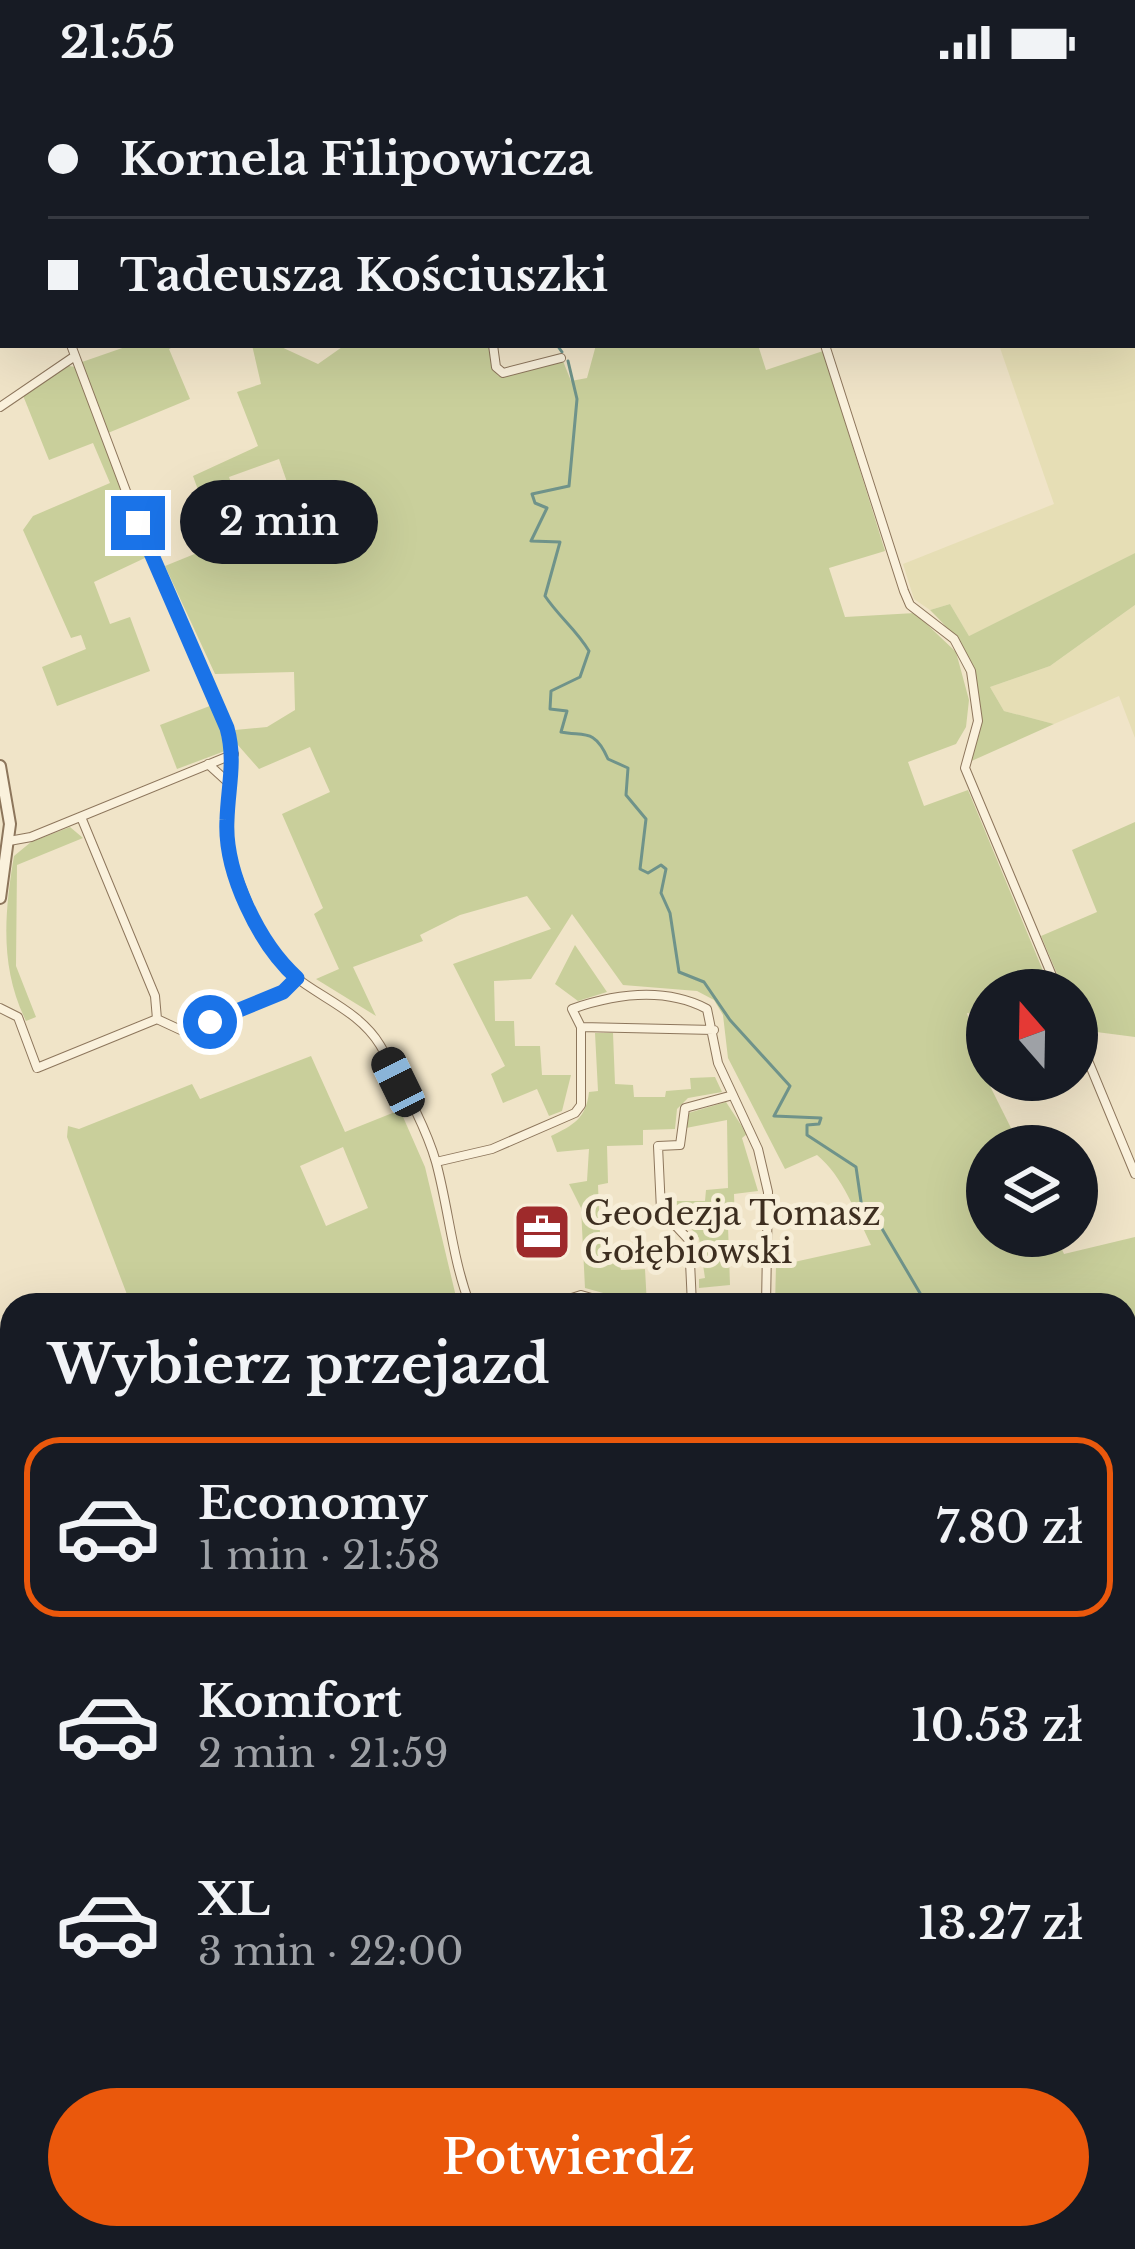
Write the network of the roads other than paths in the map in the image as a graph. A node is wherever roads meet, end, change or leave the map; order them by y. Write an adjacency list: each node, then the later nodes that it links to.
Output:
1 (72, 348): 4 (street)
2 (494, 348): 5 (street)
3 (827, 348): 14 (street)
4 (75, 356): 6 (street); 7 (street)
5 (561, 358)
6 (0, 407)
7 (234, 754): 8 (street); 10 (street)
8 (207, 764): 10 (street); 11 (street)
9 (0, 766): 12 (street)
10 (230, 784): 15 (street)
11 (81, 817): 12 (street); 17 (street)
12 (8, 841): 13 (street)
13 (0, 898)
14 (1049, 969)
15 (297, 978): 17 (street); 22 (street)
16 (0, 1008): 17 (street)
17 (157, 1018)
18 (580, 1027): 19 (street); 19 (street); 22 (street)
19 (714, 1030): 21 (street)
20 (1098, 1085): 23 (street)
21 (733, 1095): 25 (street); 26 (street)
22 (436, 1162): 24 (street)
23 (1135, 1174)
24 (466, 1293)
25 (691, 1293)
26 (766, 1293)

